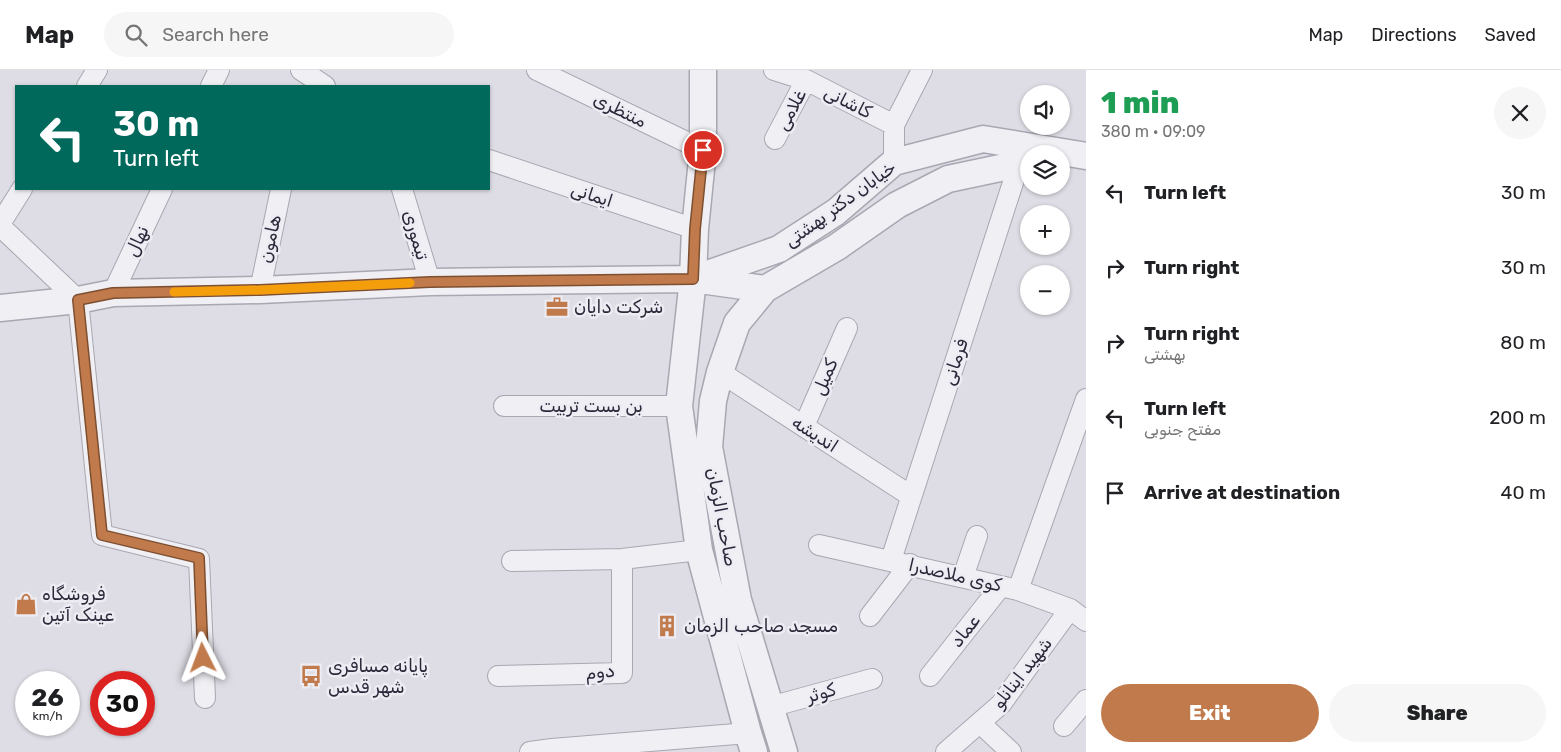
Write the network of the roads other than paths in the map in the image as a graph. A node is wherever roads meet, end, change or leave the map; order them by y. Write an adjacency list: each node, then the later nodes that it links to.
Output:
1 (97, 70): 9 (street)
2 (219, 70): 10 (street)
3 (301, 70): 11 (street)
4 (537, 70): 14 (street, منتظری)
5 (703, 70): 14 (street, صاحب الزمان)
6 (774, 70): 8 (street, کاشانی)
7 (922, 70): 12 (street)
8 (806, 80): 12 (street, کاشانی); 13 (street, غلامی)
9 (88, 85)
10 (212, 85)
11 (324, 85)
12 (894, 125): 17 (street)
13 (775, 139)
14 (703, 150): 28 (street, صاحب الزمان)
15 (1086, 156): 17 (street, خیابان دکتر بهشتی)
16 (490, 160): 28 (street, ایمانی)
17 (894, 162): 26 (street); 29 (street, خیابان دکتر بهشتی)
18 (1020, 166): 26 (street, خیابان دکتر بهشتی)
19 (1070, 171): 20 (street)
20 (1086, 173)
21 (1020, 177): 42 (street, فرمانی)
22 (21, 190): 27 (street)
23 (162, 190): 33 (street, نهال)
24 (280, 190): 32 (street, هامون)
25 (402, 190): 30 (street, تیموری)
26 (909, 199): 31 (street, خیابان دکتر بهشتی)
27 (0, 225): 34 (street)
28 (695, 229): 29 (street, صاحب الزمان)
29 (693, 279): 30 (street); 31 (street); 40 (street, صاحب الزمان)
30 (430, 282): 32 (street)
31 (765, 289): 37 (street, صاحب الزمان)
32 (260, 290): 33 (street)
33 (113, 293): 34 (street)
34 (78, 300): 35 (street); 56 (street)
35 (0, 308)
36 (846, 328): 41 (street, کمیل)
37 (720, 372): 41 (street, اندیشه); 58 (street, صاحب الزمان)
38 (1086, 399): 50 (street, عماد)
39 (504, 406): 40 (street, بن بست تربیت)
40 (679, 406): 45 (street, صاحب الزمان)
41 (804, 426): 42 (street, اندیشه)
42 (911, 496): 48 (street, فرمانی)
43 (977, 536): 49 (street)
44 (819, 544): 48 (street, کوی ملاصدرا)
45 (699, 550): 46 (street); 61 (street, صاحب الزمان)
46 (622, 559): 47 (street); 53 (street, دوم)
47 (512, 561)
48 (901, 562): 49 (street, کوی ملاصدرا); 52 (street)
49 (963, 577): 50 (street, کوی ملاصدرا)
50 (1010, 588): 51 (street, کوی ملاصدرا); 54 (street, عماد)
51 (1078, 615): 59 (street, شهید اینانلو)
52 (870, 616)
53 (498, 676)
54 (930, 676)
55 (872, 678): 58 (street, کوثر)
56 (205, 698)
57 (1086, 700): 60 (street)
58 (770, 707): 65 (street, صاحب الزمان)
59 (980, 723): 66 (street, شهید اینانلو); 67 (street)
60 (1064, 726)
61 (751, 743): 62 (street)
62 (662, 746): 63 (street)
63 (552, 750): 64 (street)
64 (530, 752)
65 (784, 752)
66 (946, 752)
67 (1011, 752)

